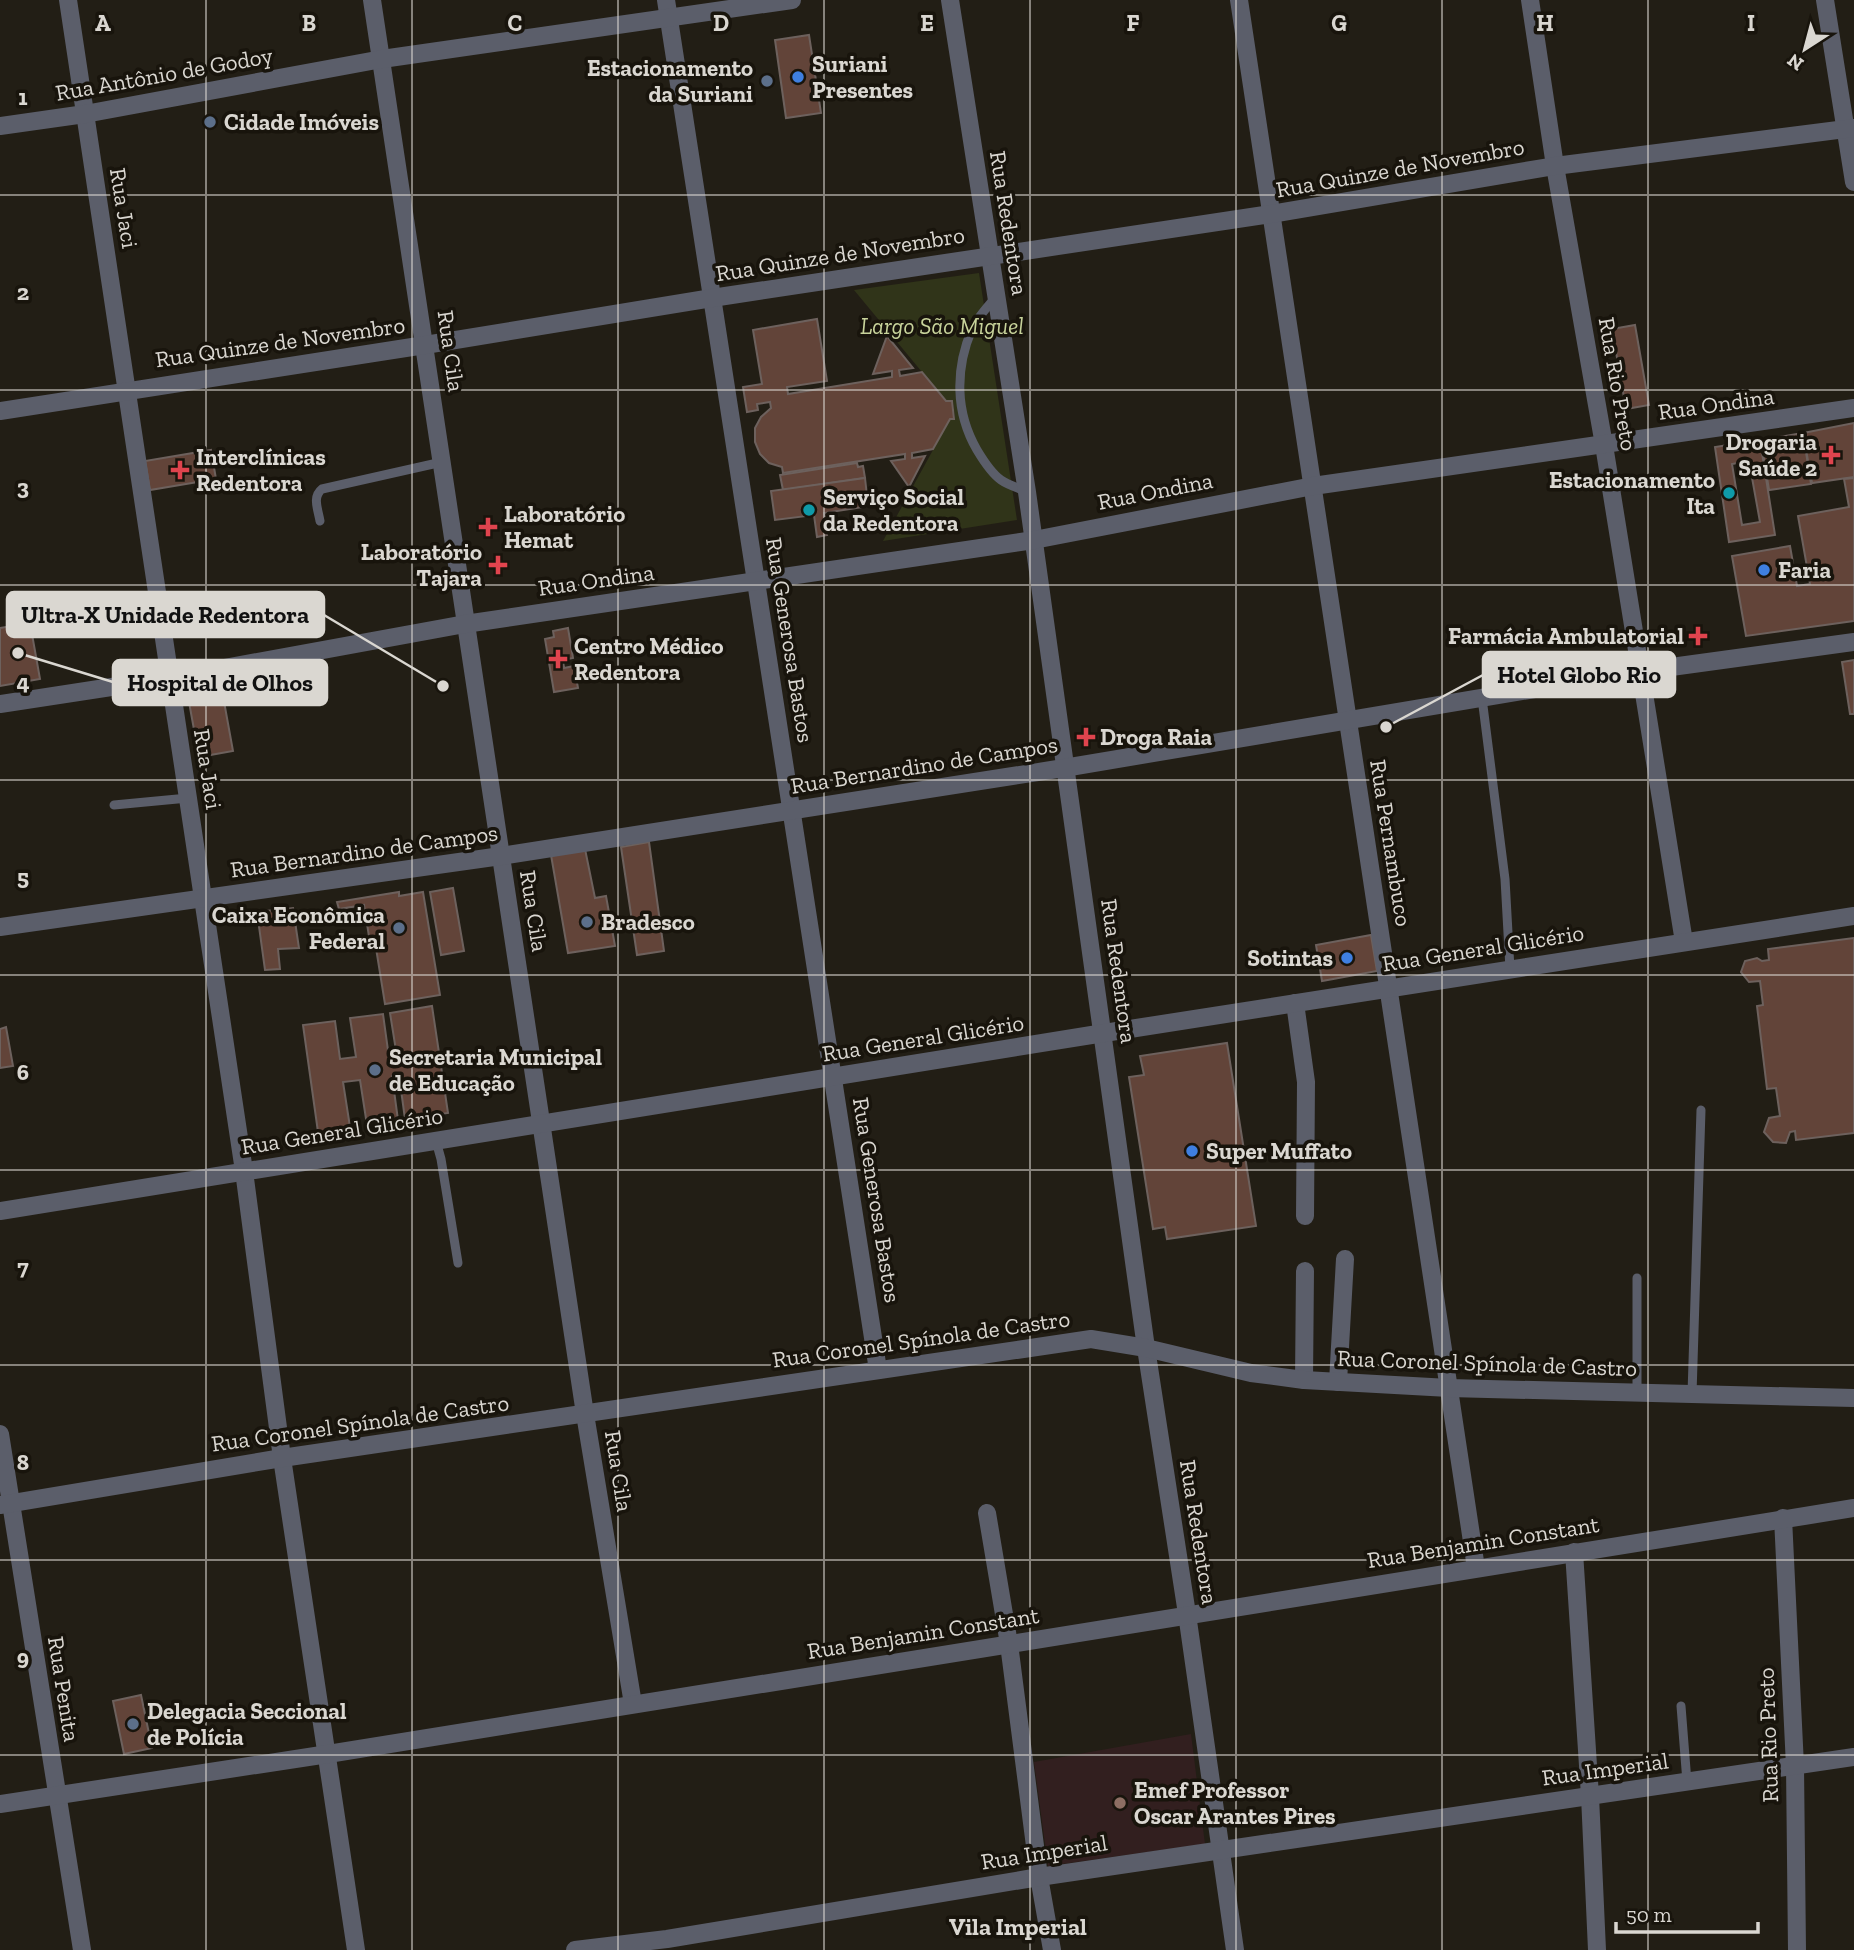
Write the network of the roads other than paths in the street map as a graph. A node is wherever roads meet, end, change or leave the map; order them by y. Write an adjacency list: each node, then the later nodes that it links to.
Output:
1 (68, 0): 10 (street, Rua Jaci)
2 (372, 0): 9 (street, Rua Cila)
3 (792, 0): 8 (street, Rua Antônio de Godoy)
4 (950, 0): 16 (street, Rua Redentora)
5 (1239, 0): 15 (street, Rua Pernambuco)
6 (1530, 0): 13 (street, Rua Rio Preto)
7 (1825, 0): 12 (street)
8 (667, 9): 9 (street, Rua Antônio de Godoy); 18 (street, Rua Generosa Bastos)
9 (382, 59): 10 (street, Rua Antônio de Godoy); 19 (street, Rua Cila)
10 (85, 114): 11 (street, Rua Antônio de Godoy); 20 (street, Rua Jaci)
11 (0, 126)
12 (1850, 128): 13 (street, Rua Quinze de Novembro); 14 (street)
13 (1556, 166): 15 (street, Rua Quinze de Novembro); 23 (street, Rua Rio Preto)
14 (1854, 182)
15 (1271, 214): 16 (street, Rua Quinze de Novembro); 25 (street, Rua Pernambuco)
16 (990, 257): 17 (street, Rua Redentora); 18 (street, Rua Quinze de Novembro)
17 (996, 296): 26 (street, Rua Redentora); 26 (lane)
18 (712, 298): 19 (street, Rua Quinze de Novembro); 29 (street, Rua Generosa Bastos)
19 (425, 345): 20 (street, Rua Quinze de Novembro); 24 (street, Rua Cila)
20 (127, 390): 22 (street, Rua Quinze de Novembro); 33 (street, Rua Jaci)
21 (1854, 408): 23 (street, Rua Ondina)
22 (0, 411)
23 (1604, 445): 25 (street, Rua Ondina); 32 (street, Rua Rio Preto)
24 (442, 462): 27 (lane); 30 (street, Rua Cila)
25 (1313, 486): 28 (street, Rua Ondina); 36 (street, Rua Pernambuco)
26 (1027, 492): 28 (street, Rua Redentora)
27 (320, 520)
28 (1034, 540): 29 (street, Rua Ondina); 37 (street, Rua Redentora)
29 (756, 581): 30 (street, Rua Ondina); 40 (street, Rua Generosa Bastos)
30 (466, 624): 33 (street, Rua Ondina); 41 (street, Rua Cila)
31 (1854, 642): 32 (street, Rua Bernardino de Campos)
32 (1642, 671): 34 (street, Rua Bernardino de Campos); 45 (street, Rua Rio Preto)
33 (170, 678): 35 (street, Rua Ondina); 38 (street, Rua Jaci)
34 (1482, 698): 36 (street, Rua Bernardino de Campos); 46 (lane)
35 (0, 704)
36 (1348, 719): 37 (street, Rua Bernardino de Campos); 47 (street, Rua Pernambuco)
37 (1064, 768): 40 (street, Rua Bernardino de Campos); 49 (street, Rua Redentora)
38 (188, 798): 39 (lane); 42 (street, Rua Jaci)
39 (114, 805)
40 (792, 810): 41 (street, Rua Bernardino de Campos); 50 (street, Rua Generosa Bastos)
41 (501, 856): 42 (street, Rua Bernardino de Campos); 52 (street, Rua Cila)
42 (203, 900): 44 (street, Rua Bernardino de Campos); 54 (street, Rua Jaci)
43 (1854, 916): 45 (street, Rua General Glicério)
44 (0, 927)
45 (1684, 942): 46 (street, Rua General Glicério)
46 (1510, 969): 47 (street, Rua General Glicério)
47 (1388, 988): 48 (street, Rua General Glicério); 65 (street, Rua Pernambuco)
48 (1295, 1003): 49 (street, Rua General Glicério); 56 (street)
49 (1104, 1033): 50 (street, Rua General Glicério); 61 (street, Rua Redentora)
50 (833, 1078): 52 (street, Rua General Glicério); 62 (street, Rua Generosa Bastos)
51 (1701, 1110): 67 (lane)
52 (541, 1124): 53 (street, Rua General Glicério); 69 (street, Rua Cila)
53 (436, 1141): 54 (street, Rua General Glicério); 58 (lane)
54 (244, 1171): 55 (street, Rua General Glicério); 71 (street, Rua Jaci)
55 (0, 1211)
56 (1305, 1216)
57 (1345, 1259): 64 (street)
58 (458, 1263)
59 (1305, 1271): 63 (street)
60 (1637, 1278): 66 (lane)
61 (1146, 1348): 62 (street, Rua Coronel Spínola de Castro); 63 (street, Rua Coronel Spínola de Castro); 78 (street, Rua Redentora)
62 (878, 1370): 69 (street, Rua Coronel Spínola de Castro)
63 (1304, 1380): 64 (street, Rua Coronel Spínola de Castro)
64 (1338, 1382): 65 (street, Rua Coronel Spínola de Castro)
65 (1449, 1388): 66 (street, Rua Coronel Spínola de Castro); 77 (street, Rua Pernambuco)
66 (1637, 1393): 67 (street, Rua Coronel Spínola de Castro)
67 (1692, 1394): 68 (street, Rua Coronel Spínola de Castro)
68 (1854, 1398)
69 (584, 1414): 71 (street, Rua Coronel Spínola de Castro); 80 (street, Rua Cila)
70 (0, 1434): 72 (street, Rua Penita)
71 (282, 1458): 72 (street, Rua Coronel Spínola de Castro); 82 (street, Rua Jaci)
72 (5, 1504): 86 (street, Rua Penita)
73 (1854, 1508): 75 (street, Rua Benjamin Constant)
74 (987, 1513): 79 (street)
75 (1783, 1518): 76 (street, Rua Benjamin Constant); 84 (street, Rua Rio Preto)
76 (1574, 1552): 77 (street, Rua Benjamin Constant); 87 (street)
77 (1476, 1568): 78 (street, Rua Benjamin Constant)
78 (1187, 1614): 79 (street, Rua Benjamin Constant); 89 (street, Rua Redentora)
79 (1009, 1644): 80 (street, Rua Benjamin Constant); 90 (street)
80 (633, 1704): 82 (street, Rua Benjamin Constant)
81 (1681, 1706): 85 (lane)
82 (328, 1754): 86 (street, Rua Benjamin Constant); 93 (street, Rua Jaci)
83 (1854, 1757): 84 (street, Rua Imperial)
84 (1795, 1766): 85 (street, Rua Imperial); 98 (street, Rua Rio Preto)
85 (1687, 1782): 87 (street, Rua Imperial)
86 (55, 1795): 88 (street, Rua Benjamin Constant); 92 (street, Rua Penita)
87 (1590, 1796): 89 (street, Rua Imperial); 97 (street)
88 (0, 1804)
89 (1222, 1850): 90 (street, Rua Imperial); 96 (street, Rua Redentora)
90 (1039, 1877): 91 (street, Rua Imperial); 95 (street)
91 (668, 1944): 94 (street, Rua Imperial)
92 (82, 1950)
93 (356, 1950)
94 (575, 1950)
95 (1052, 1950)
96 (1236, 1950)
97 (1597, 1950)
98 (1797, 1950)

